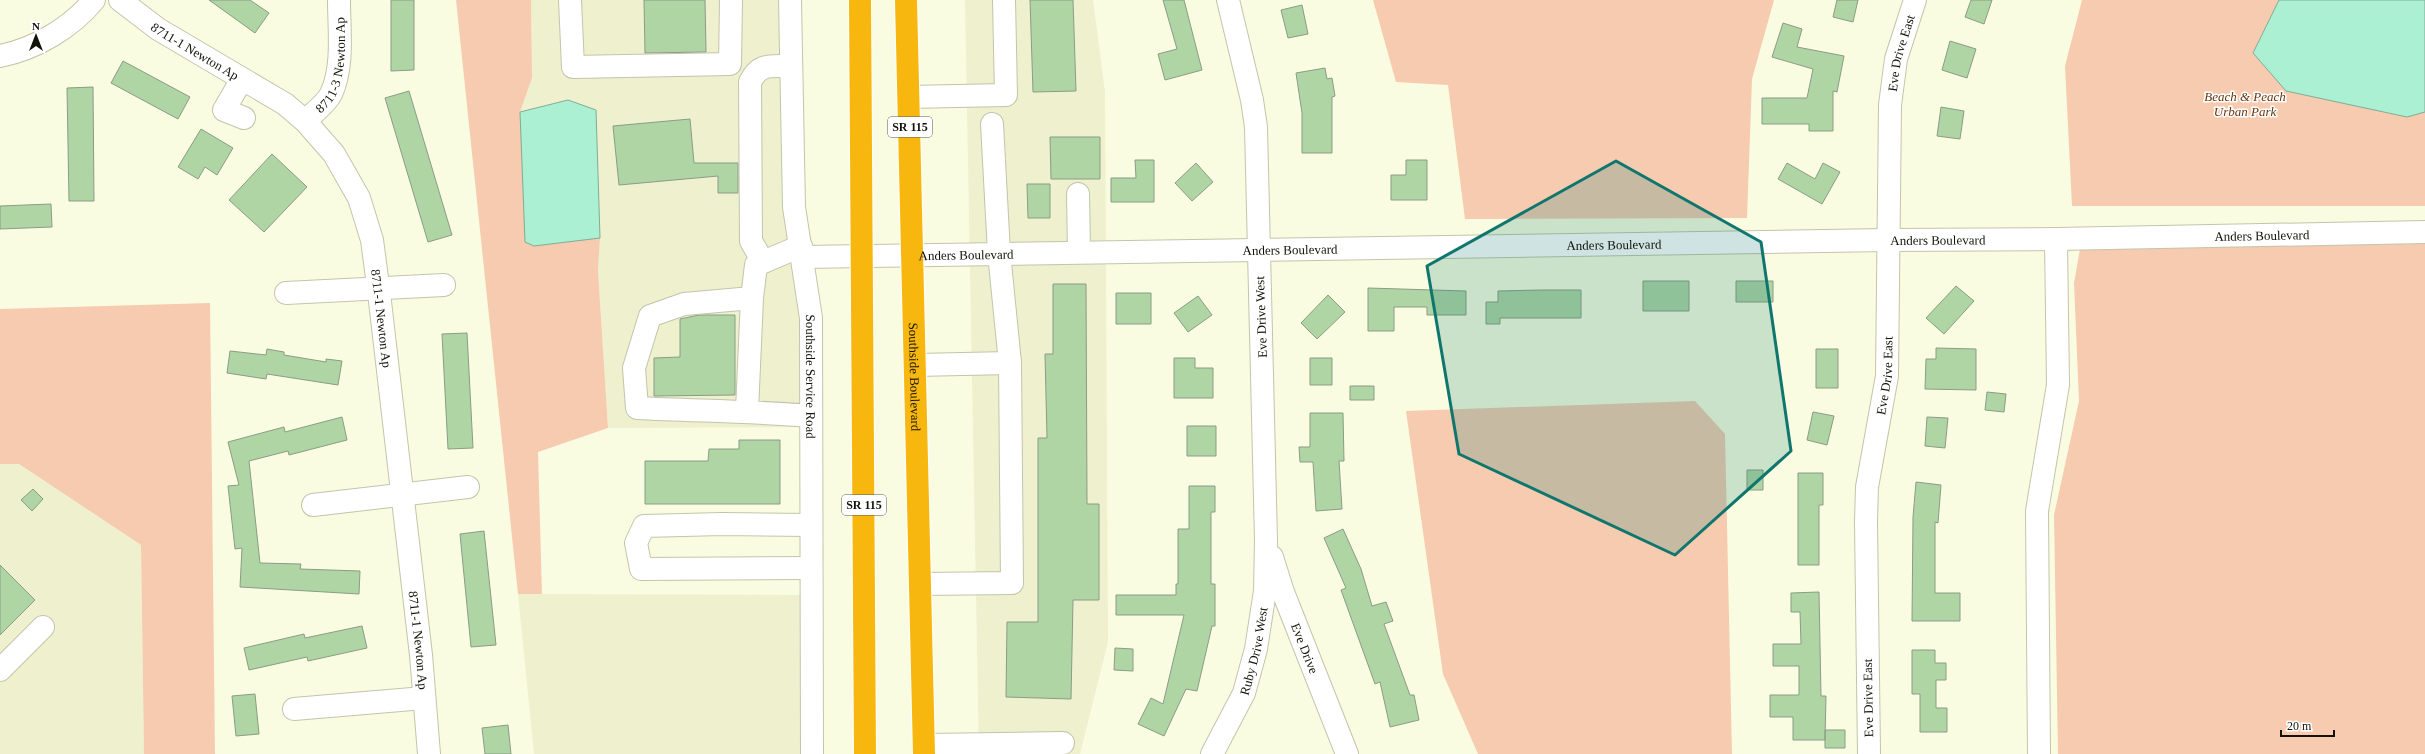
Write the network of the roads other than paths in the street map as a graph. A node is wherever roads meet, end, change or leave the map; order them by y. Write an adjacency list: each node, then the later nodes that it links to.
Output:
1 (94, 0): 12 (street)
2 (120, 0): 14 (street, 8711-1 Newton Ap)
3 (339, 0): 17 (street, 8711-3 Newton Ap)
4 (570, 0): 5 (street)
5 (730, 0)
6 (790, 0): 13 (street, Southside Service Road)
7 (860, 0): 28 (highway, SR 115)
8 (906, 0): 15 (highway, Southside Boulevard / SR 115)
9 (1004, 0): 15 (street)
10 (1228, 0): 23 (street, Eve Drive West)
11 (1915, 0): 22 (street, Eve Drive East)
12 (0, 56)
13 (791, 66): 24 (street, Southside Service Road); 29 (street)
14 (242, 79): 16 (street); 17 (street, 8711-1 Newton Ap)
15 (909, 97): 27 (highway, Southside Boulevard / SR 115)
16 (244, 118)
17 (305, 121): 31 (street, 8711-1 Newton Ap)
18 (992, 124): 26 (street)
19 (1078, 194): 25 (street)
20 (2425, 232): 21 (street, Anders Boulevard)
21 (2056, 239): 22 (street, Anders Boulevard); 57 (street)
22 (1887, 240): 23 (street, Anders Boulevard); 56 (street, Eve Drive East)
23 (1259, 250): 25 (street, Anders Boulevard); 42 (street, Eve Drive West)
24 (802, 251): 28 (street, Anders Boulevard); 29 (street); 37 (street, Southside Service Road)
25 (1079, 252): 26 (street, Anders Boulevard)
26 (999, 253): 27 (street, Anders Boulevard); 34 (street)
27 (913, 254): 28 (street, Anders Boulevard); 35 (highway, Southside Boulevard / SR 115)
28 (862, 255): 53 (highway, SR 115)
29 (763, 262): 33 (street)
30 (444, 285): 31 (street)
31 (379, 289): 32 (street); 39 (street, 8711-1 Newton Ap)
32 (286, 293)
33 (752, 298): 36 (street); 36 (street)
34 (1010, 362): 35 (street); 44 (street)
35 (916, 366): 44 (highway, Southside Boulevard / SR 115)
36 (747, 411): 37 (street)
37 (811, 416): 41 (street, Southside Service Road)
38 (468, 487): 39 (street)
39 (402, 495): 40 (street); 47 (street, 8711-1 Newton Ap)
40 (313, 505)
41 (811, 525): 43 (street, Southside Service Road); 43 (street)
42 (1266, 541): 54 (street, Ruby Drive West); 55 (street, Eve Drive)
43 (811, 568): 52 (street, Southside Service Road)
44 (921, 584): 50 (highway, Southside Boulevard / SR 115)
45 (43, 627): 46 (street)
46 (0, 670)
47 (424, 698): 48 (street); 51 (street, 8711-1 Newton Ap)
48 (294, 709)
49 (1063, 743): 50 (street)
50 (924, 749)
51 (429, 754)
52 (812, 754)
53 (865, 754)
54 (1212, 754)
55 (1347, 754)
56 (1869, 754)
57 (2039, 754)

